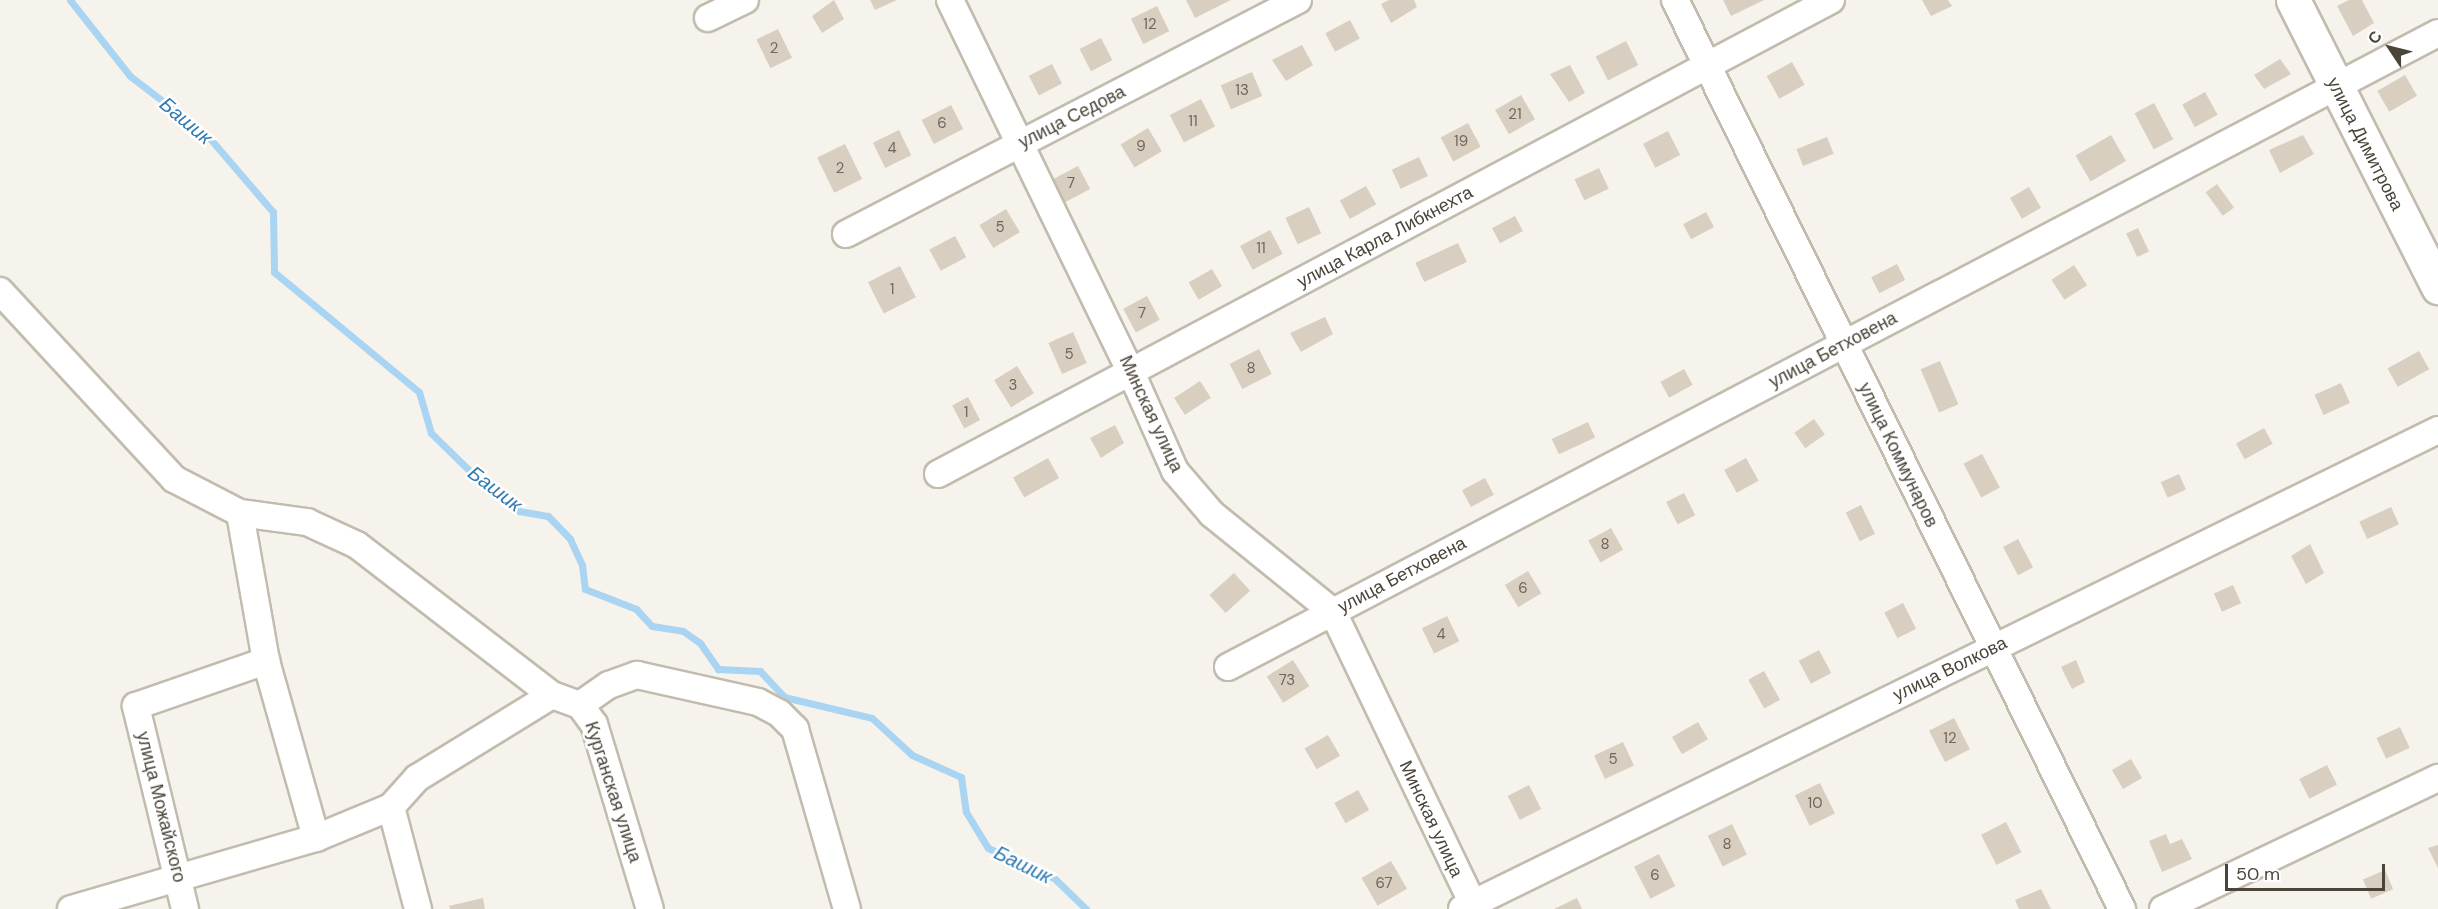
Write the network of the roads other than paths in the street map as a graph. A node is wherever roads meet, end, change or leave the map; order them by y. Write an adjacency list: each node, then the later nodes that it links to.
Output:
1 (745, 0): 7 (street)
2 (950, 0): 11 (street, Минская улица)
3 (1298, 0): 11 (street, улица Седова)
4 (1675, 0): 9 (street, улица Коммунаров)
5 (1831, 0): 9 (street, улица Карла Либкнехта)
6 (2293, 0): 10 (street, улица Димитрова)
7 (708, 18)
8 (2438, 33): 10 (street, улица Бетховена)
9 (1708, 66): 15 (street, улица Коммунаров); 16 (street, улица Карла Либкнехта)
10 (2336, 86): 13 (street, улица Димитрова); 15 (street, улица Бетховена)
11 (1020, 144): 12 (street, улица Седова); 16 (street, Минская улица)
12 (846, 234)
13 (2438, 287)
14 (0, 291): 19 (street, Курганская улица)
15 (1844, 344): 20 (street, улица Бетховена); 21 (street, улица Коммунаров)
16 (1131, 372): 18 (street, улица Карла Либкнехта); 20 (street, Минская улица)
17 (2438, 430): 21 (street, улица Волкова)
18 (938, 474)
19 (240, 513): 22 (street); 24 (street, Курганская улица)
20 (1333, 612): 23 (street, улица Бетховена); 30 (street, Минская улица)
21 (1994, 648): 30 (street, улица Волкова); 36 (street, улица Коммунаров)
22 (266, 661): 28 (street); 29 (street, улица Можайского)
23 (1228, 667)
24 (552, 695): 25 (street, Курганская улица); 27 (street)
25 (580, 705): 34 (street, Курганская улица); 35 (street)
26 (2438, 778): 37 (street)
27 (391, 807): 28 (street); 33 (street)
28 (316, 838): 29 (street)
29 (178, 879): 31 (street); 32 (street, улица Можайского)
30 (1469, 907)
31 (71, 909)
32 (186, 909)
33 (418, 909)
34 (650, 909)
35 (847, 909)
36 (2122, 909)
37 (2163, 909)

